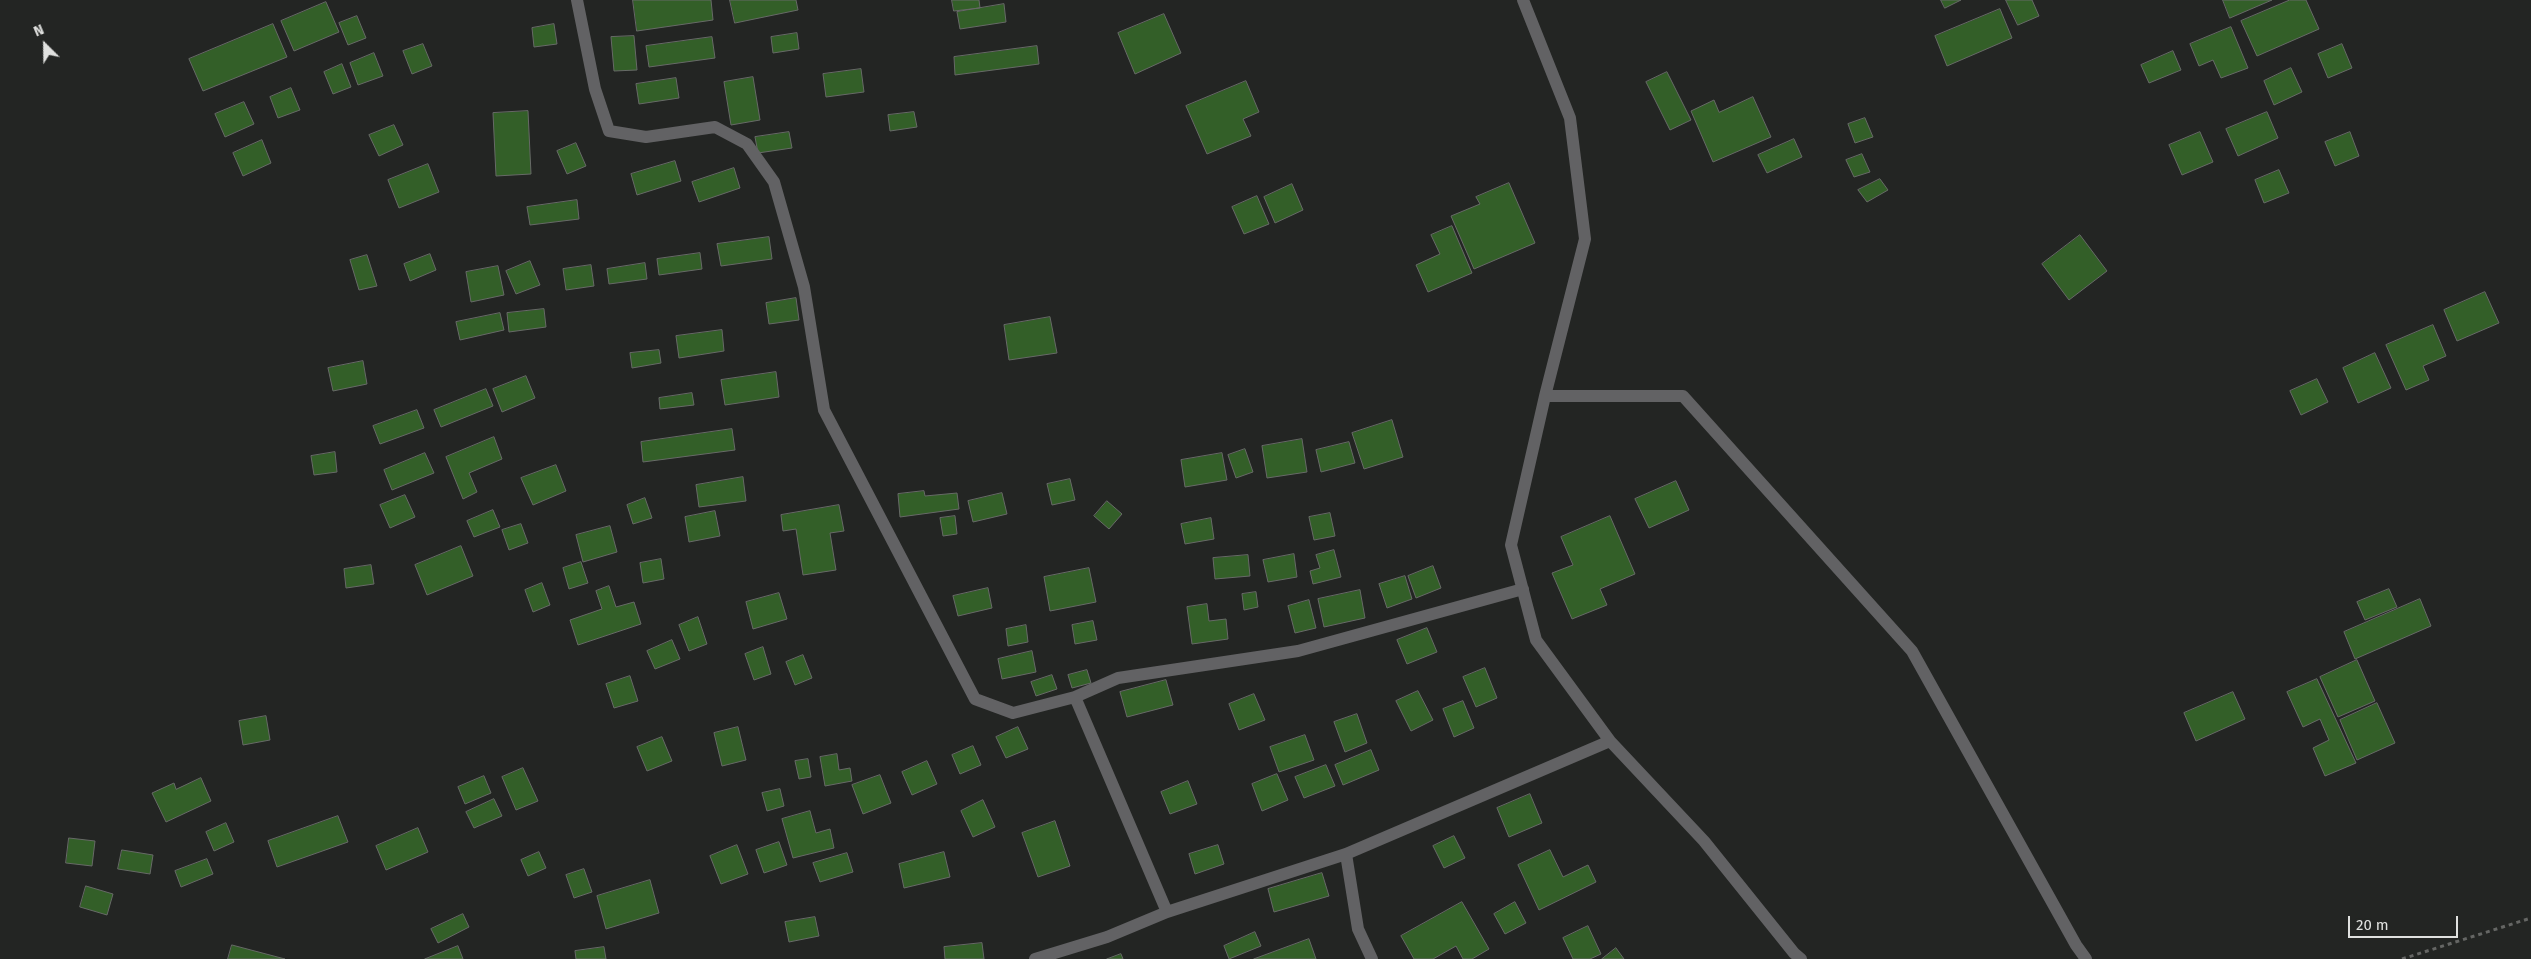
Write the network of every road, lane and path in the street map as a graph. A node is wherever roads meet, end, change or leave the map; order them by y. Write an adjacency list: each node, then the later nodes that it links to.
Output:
1 (577, 0): 5 (street)
2 (1523, 0): 3 (street)
3 (1545, 396): 4 (street); 13 (street)
4 (1522, 588): 5 (street); 6 (street)
5 (1075, 698): 8 (street)
6 (1610, 741): 7 (street); 12 (street)
7 (1346, 854): 8 (street); 11 (street)
8 (1167, 912): 10 (street)
9 (2531, 918): 14 (path)
10 (1035, 959)
11 (1372, 959)
12 (1801, 959)
13 (2086, 959)
14 (2402, 959)

